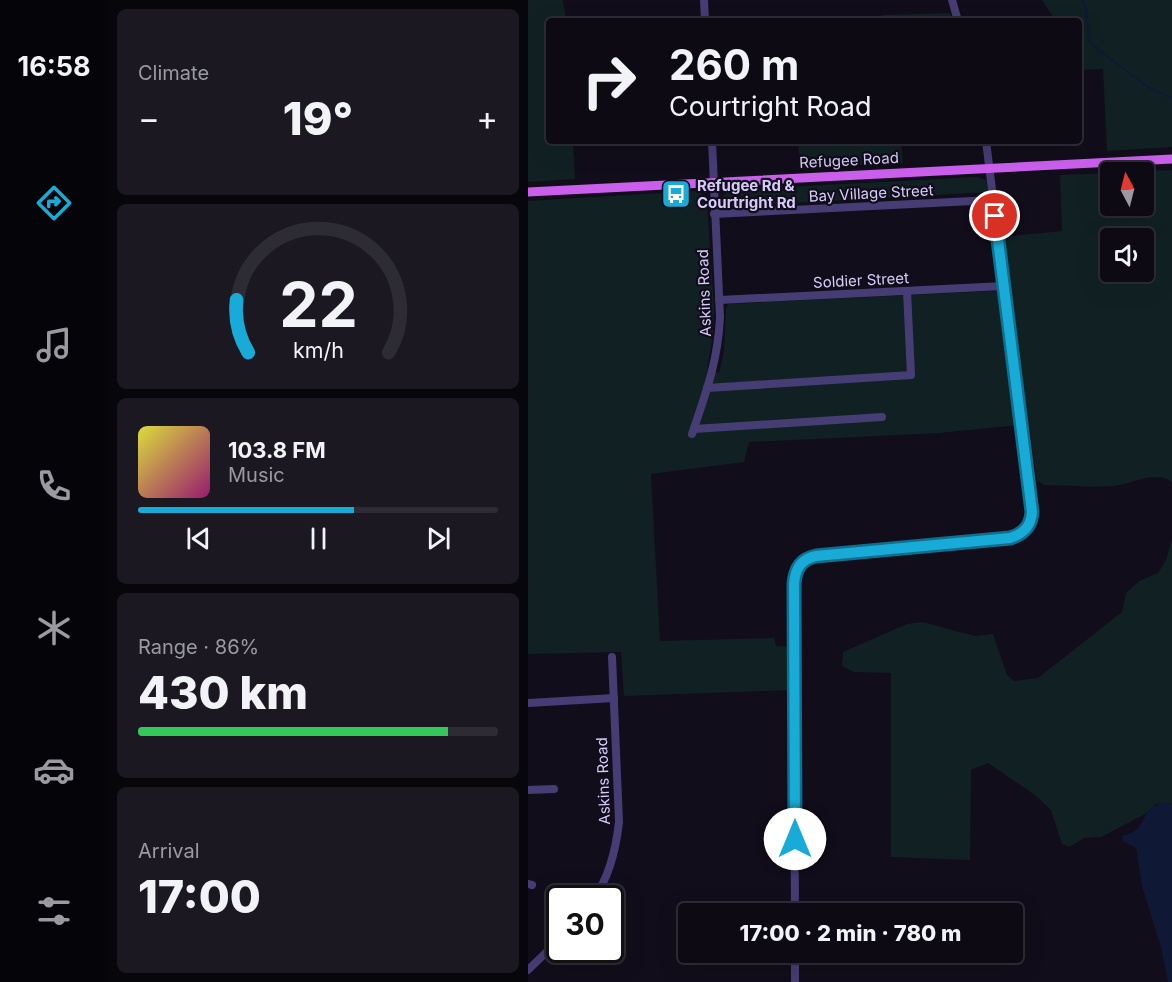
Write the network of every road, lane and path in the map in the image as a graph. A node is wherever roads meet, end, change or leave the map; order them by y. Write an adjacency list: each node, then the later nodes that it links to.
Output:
1 (704, 0): 3 (street)
2 (951, 0): 4 (street)
3 (705, 18)
4 (957, 18)
5 (712, 144): 9 (street, Askins Road)
6 (986, 144): 8 (street)
7 (1172, 159): 8 (main road, Refugee Road)
8 (989, 169): 9 (main road, Refugee Road); 11 (street)
9 (713, 183): 10 (main road, Refugee Road); 12 (street, Askins Road)
10 (528, 192)
11 (993, 200): 12 (street, Bay Village Street); 13 (street)
12 (714, 214): 15 (street, Askins Road)
13 (1004, 286): 14 (street, Soldier Street); 24 (street)
14 (908, 291): 15 (street, Soldier Street); 16 (street)
15 (719, 300): 16 (street, Askins Road)
16 (707, 388): 17 (street, Askins Road)
17 (882, 417)
18 (612, 657): 19 (street, Askins Road)
19 (614, 698): 20 (street); 23 (street, Askins Road)
20 (528, 702)
21 (554, 789): 22 (street)
22 (528, 790)
23 (601, 885)
24 (795, 903)
25 (546, 953): 27 (street)
26 (795, 963): 28 (street)
27 (528, 970)
28 (795, 982)

